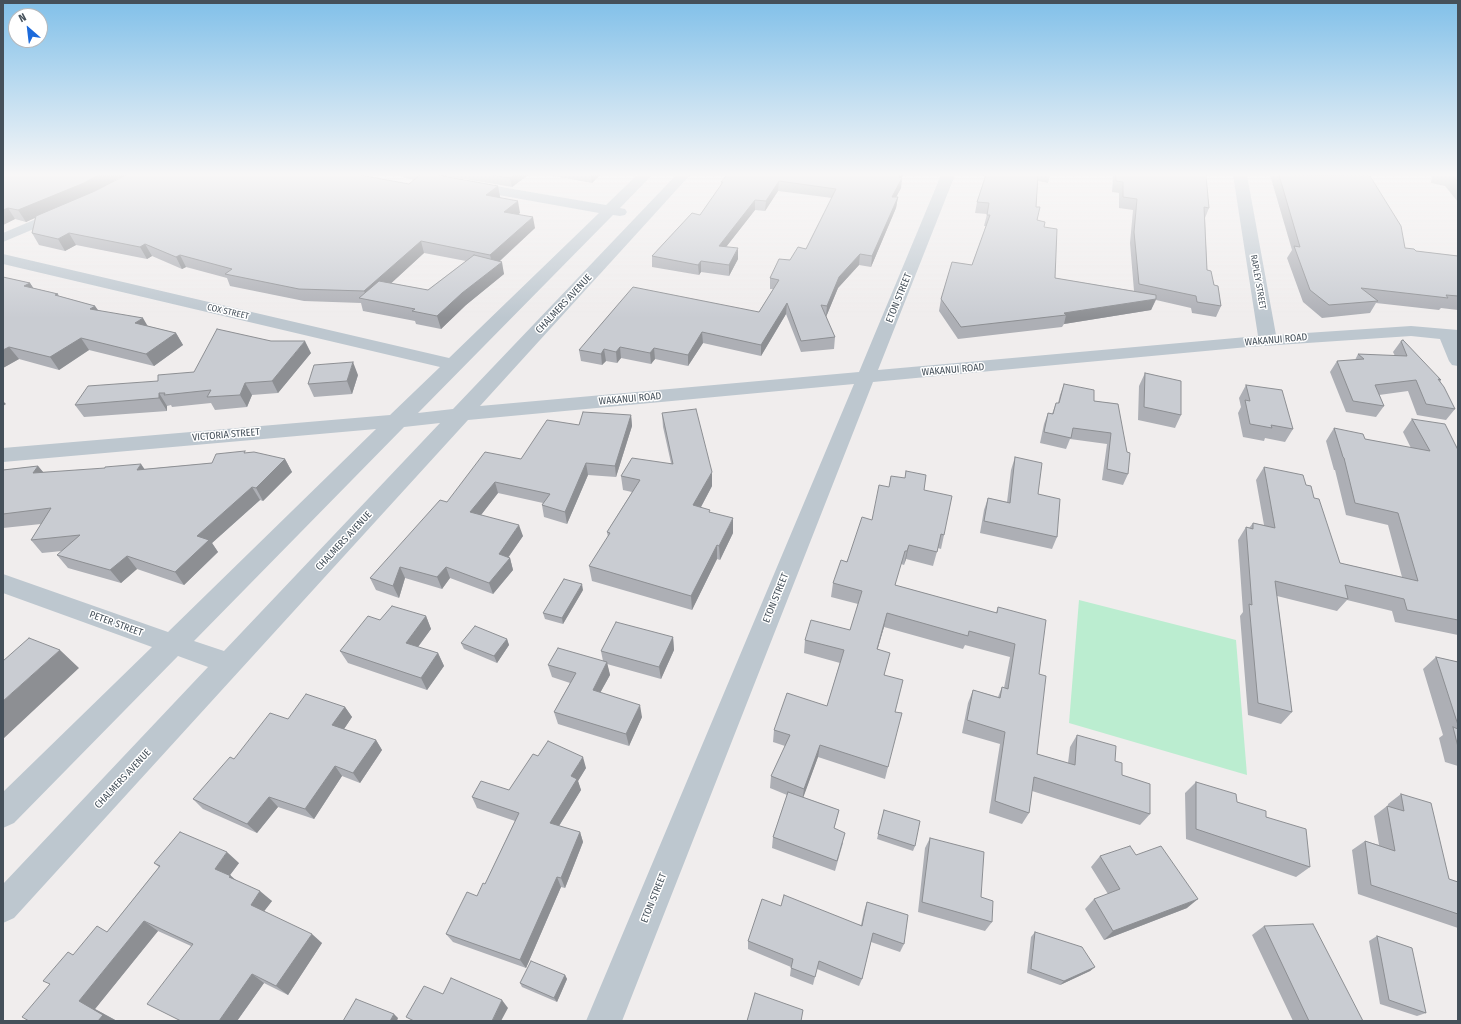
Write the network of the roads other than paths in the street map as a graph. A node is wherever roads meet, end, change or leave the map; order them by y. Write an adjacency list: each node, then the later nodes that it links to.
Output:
1 (39, 223): 6 (street)
2 (596, 223): 11 (street)
3 (639, 223): 13 (street, CHALMERS AVENUE)
4 (928, 223): 12 (street, ETON STREET)
5 (1248, 223): 9 (street, RAPLEY STREET)
6 (3, 238)
7 (3, 259): 11 (street, COX STREET)
8 (1452, 334): 9 (street, WAKANUI ROAD); 10 (street)
9 (1268, 341): 12 (street, WAKANUI ROAD)
10 (1458, 361)
11 (454, 364): 14 (street)
12 (865, 378): 13 (street, WAKANUI ROAD); 21 (street, ETON STREET)
13 (455, 415): 14 (street, VICTORIA STREET); 18 (street, CHALMERS AVENUE)
14 (397, 420): 15 (street, VICTORIA STREET); 17 (street)
15 (3, 455)
16 (3, 583): 17 (street, PETER STREET)
17 (172, 644): 18 (street, PETER STREET); 19 (street)
18 (230, 664): 20 (street, CHALMERS AVENUE)
19 (3, 813)
20 (3, 907)
21 (604, 1021)

